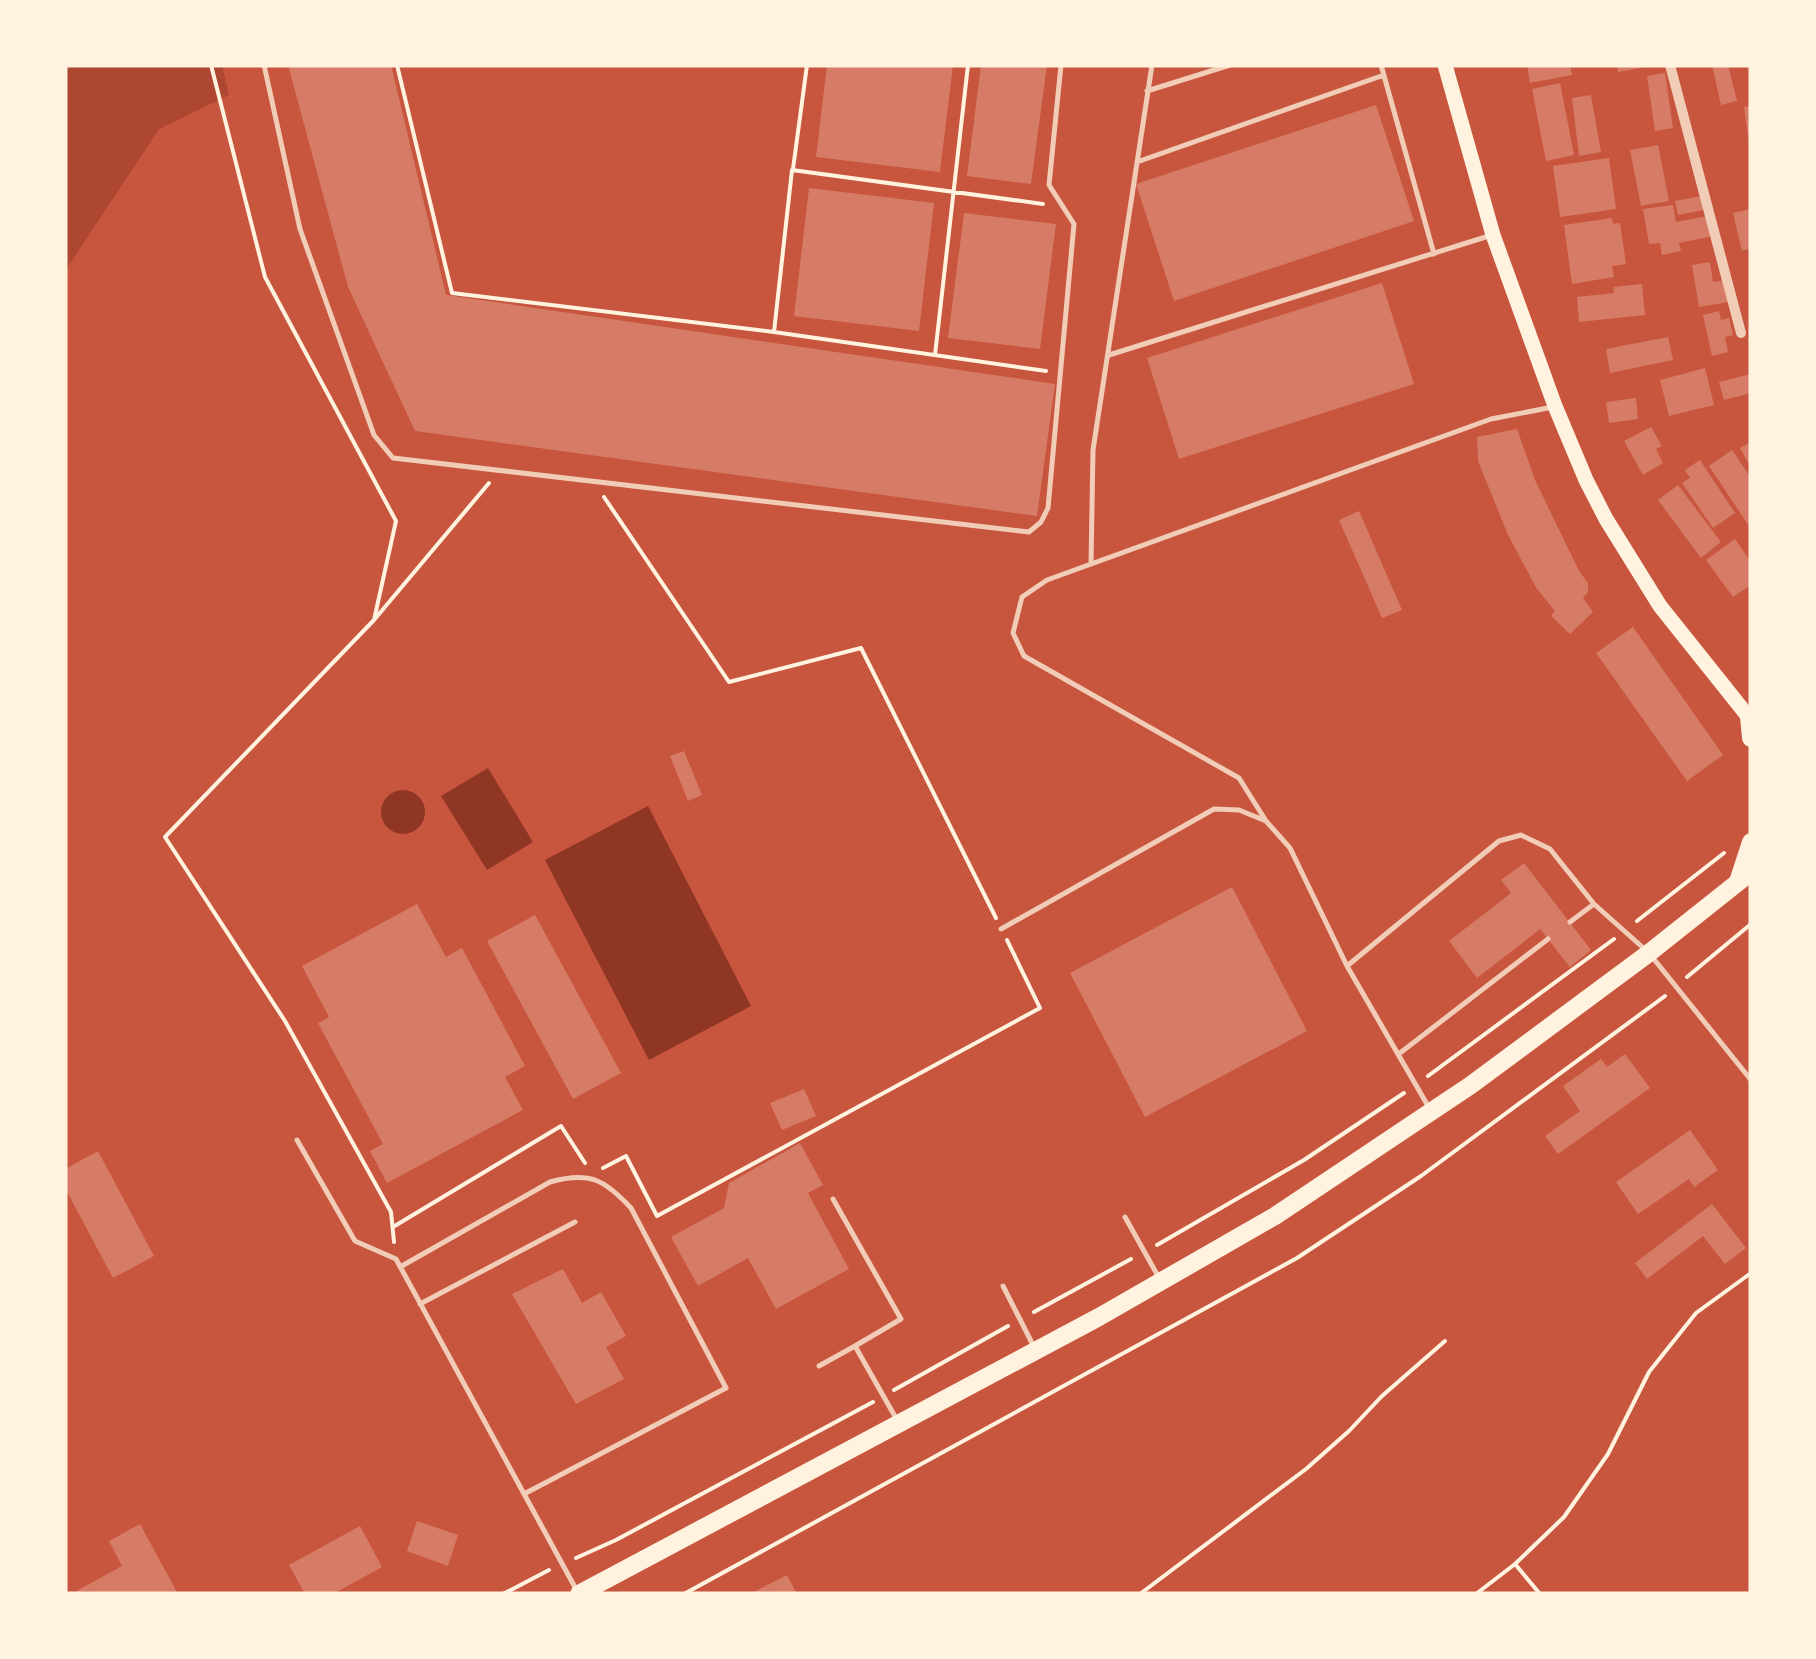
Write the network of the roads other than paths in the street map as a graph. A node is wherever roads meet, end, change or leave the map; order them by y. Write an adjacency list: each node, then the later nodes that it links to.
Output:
1 (264, 65): 2 (lane)
2 (1061, 65)
3 (1152, 65): 9 (lane)
4 (1230, 65): 9 (lane)
5 (1380, 65): 8 (lane)
6 (1445, 65): 11 (main road)
7 (1670, 65): 13 (street)
8 (1384, 74): 10 (lane); 12 (lane)
9 (1147, 91): 10 (lane)
10 (1136, 162): 14 (lane)
11 (1493, 235): 12 (lane); 15 (main road)
12 (1434, 254): 14 (lane)
13 (1741, 332)
14 (1108, 355): 16 (lane)
15 (1556, 406): 16 (lane); 17 (main road)
16 (1091, 564): 19 (lane)
17 (1750, 718): 18 (main road)
18 (1751, 738)
19 (1266, 821): 24 (lane); 27 (lane)
20 (1751, 842): 21 (main road)
21 (1745, 877): 26 (main road)
22 (1594, 904): 23 (lane); 26 (lane); 27 (lane)
23 (1570, 922)
24 (1001, 929)
25 (1548, 939): 28 (lane)
26 (1649, 953): 29 (lane); 30 (main road)
27 (1347, 966): 28 (lane)
28 (1400, 1054): 30 (lane)
29 (1751, 1080)
30 (1432, 1113): 36 (main road)
31 (296, 1140): 35 (lane)
32 (832, 1198): 39 (lane)
33 (1126, 1217): 36 (lane)
34 (574, 1222): 38 (lane)
35 (400, 1266): 38 (lane); 43 (lane)
36 (1162, 1282): 40 (main road)
37 (1003, 1286): 40 (lane)
38 (420, 1304): 43 (lane)
39 (855, 1346): 41 (lane); 42 (lane)
40 (1036, 1350): 42 (main road)
41 (820, 1366)
42 (898, 1422): 44 (main road)
43 (524, 1494): 44 (lane)
44 (579, 1594)

